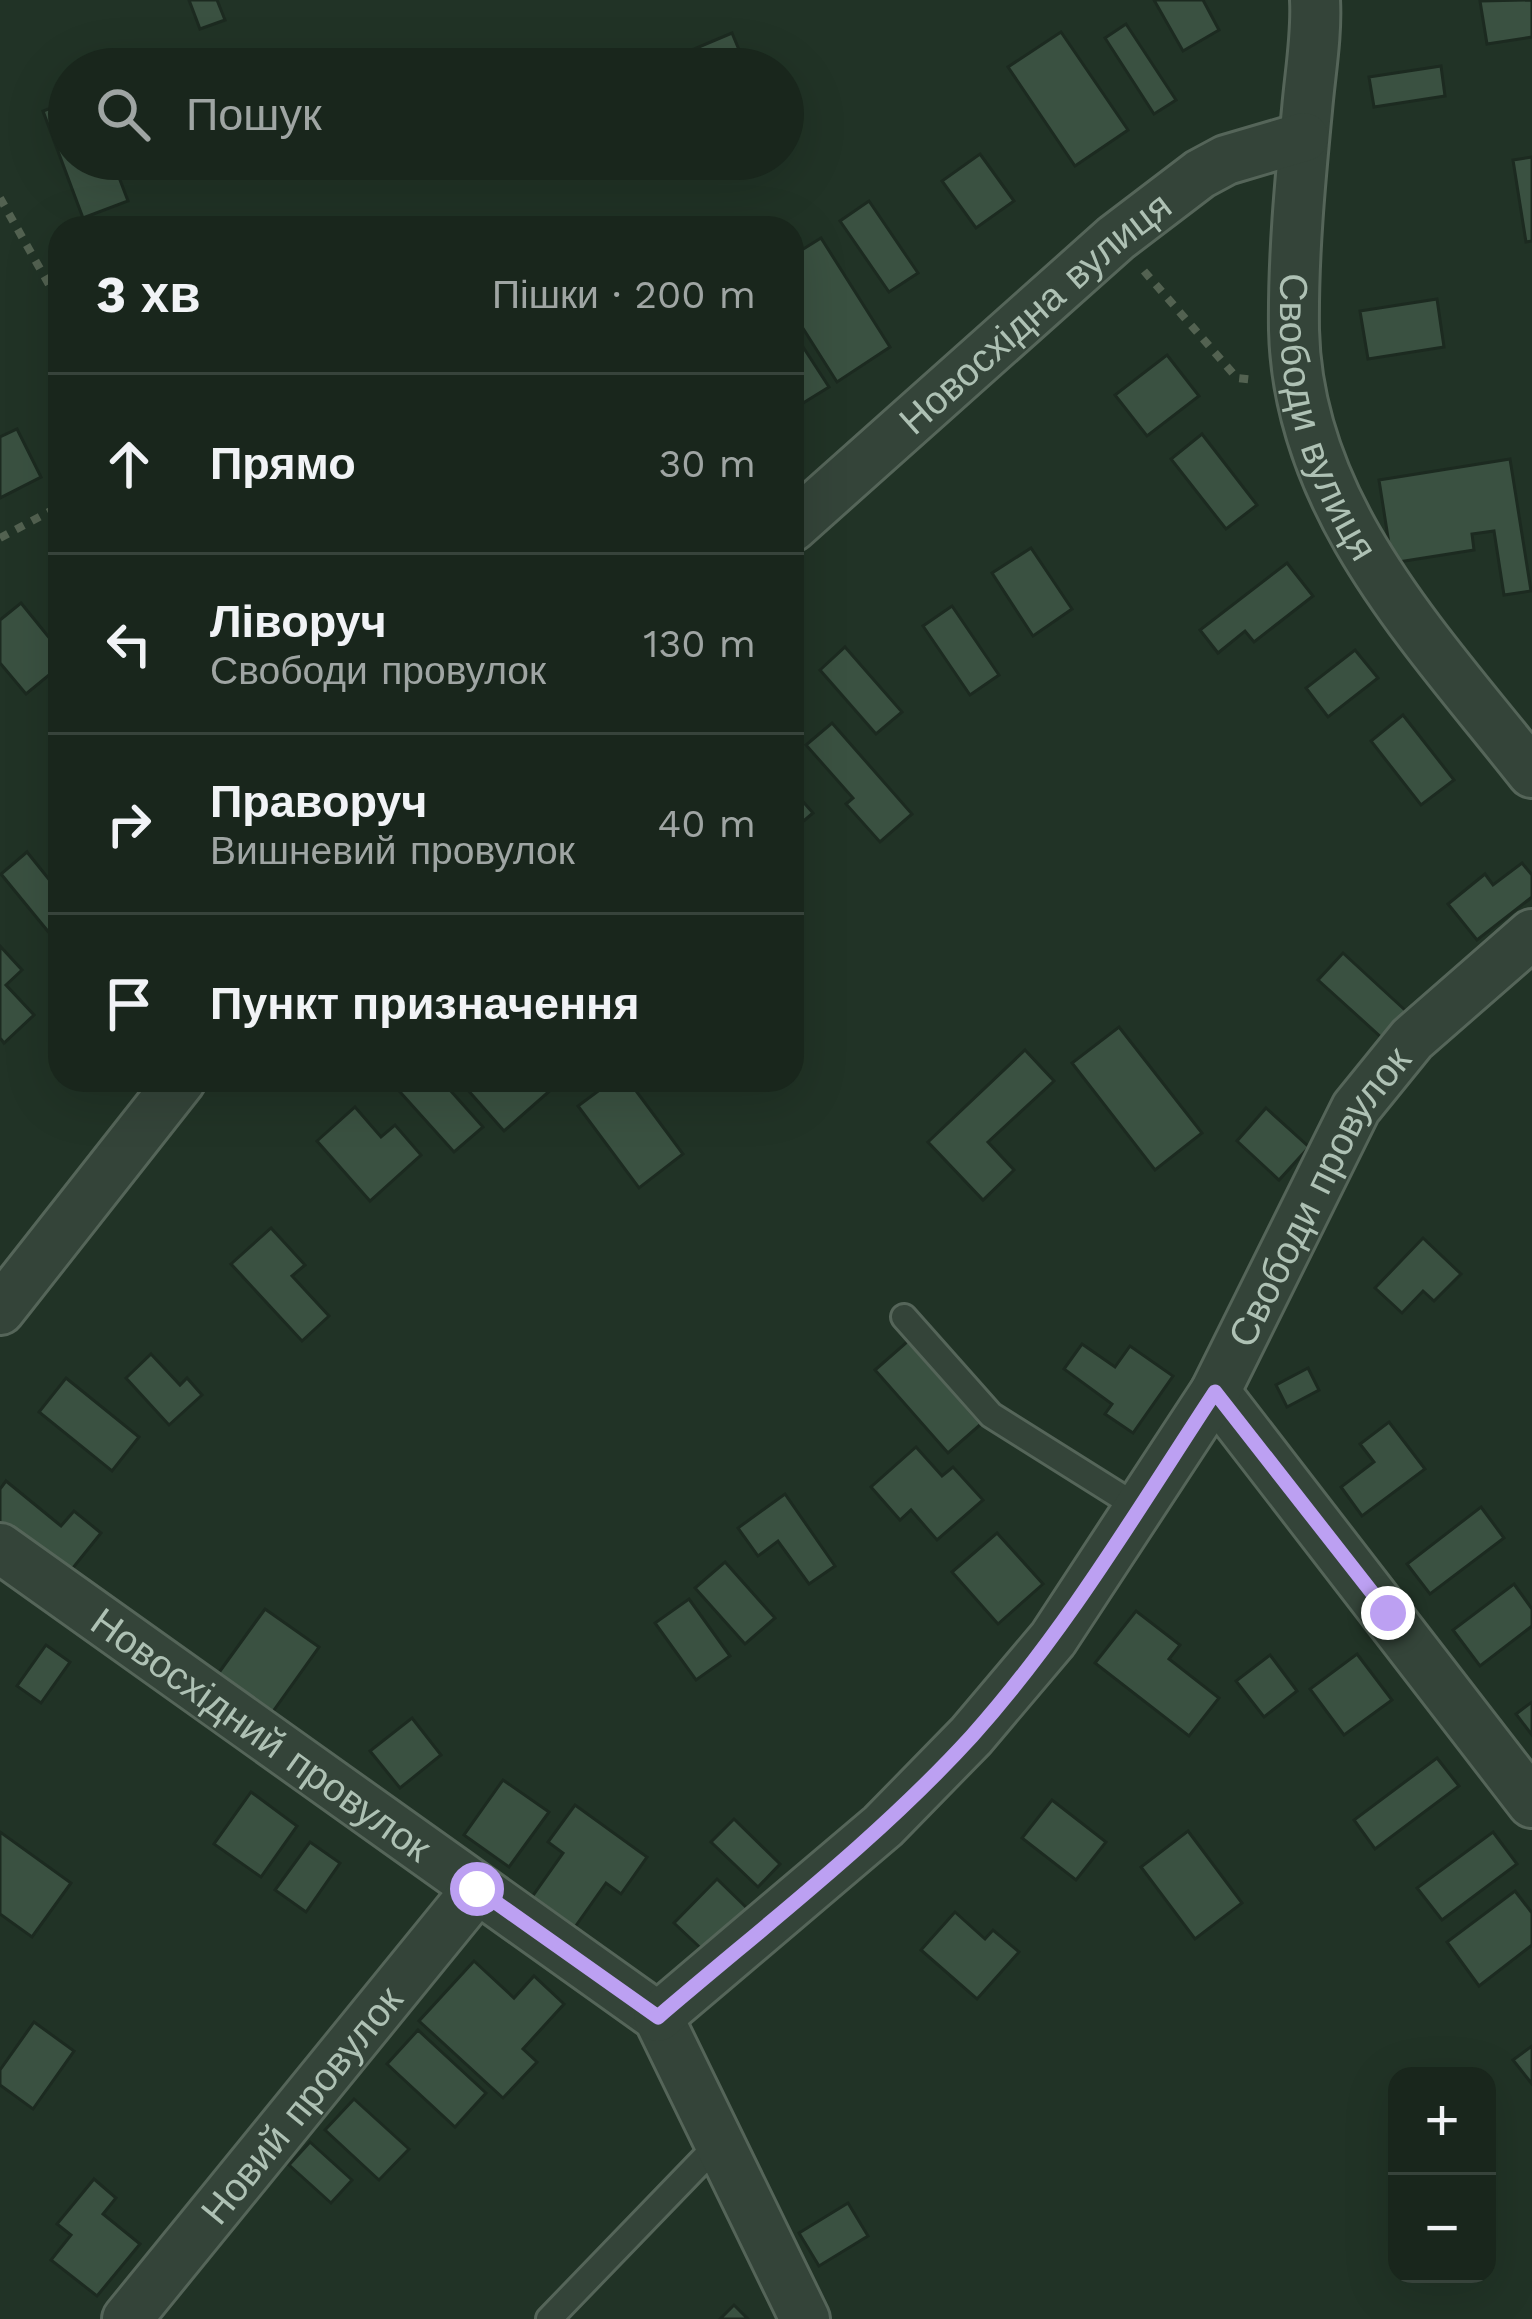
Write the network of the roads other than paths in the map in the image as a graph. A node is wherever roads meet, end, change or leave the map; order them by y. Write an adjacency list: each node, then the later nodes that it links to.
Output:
1 (1316, 0): 2 (street, Свободи вулиця)
2 (1304, 137): 3 (street, Новосхідна вулиця); 4 (street, Свободи вулиця)
3 (804, 516)
4 (1532, 773)
5 (1532, 934): 9 (street, Свободи провулок)
6 (172, 1092): 7 (street)
7 (0, 1310)
8 (904, 1317): 10 (lane)
9 (1215, 1392): 10 (street, Свободи провулок); 12 (street)
10 (1139, 1508): 14 (street, Свободи провулок)
11 (0, 1548): 13 (street, Новосхідний провулок)
12 (1532, 1802)
13 (477, 1889): 14 (street, Новосхідний провулок); 16 (street, Новий провулок)
14 (658, 2017): 15 (street, Новосхідний провулок)
15 (719, 2143): 17 (lane); 18 (street, Новосхідний провулок)
16 (127, 2319)
17 (549, 2319)
18 (805, 2319)

